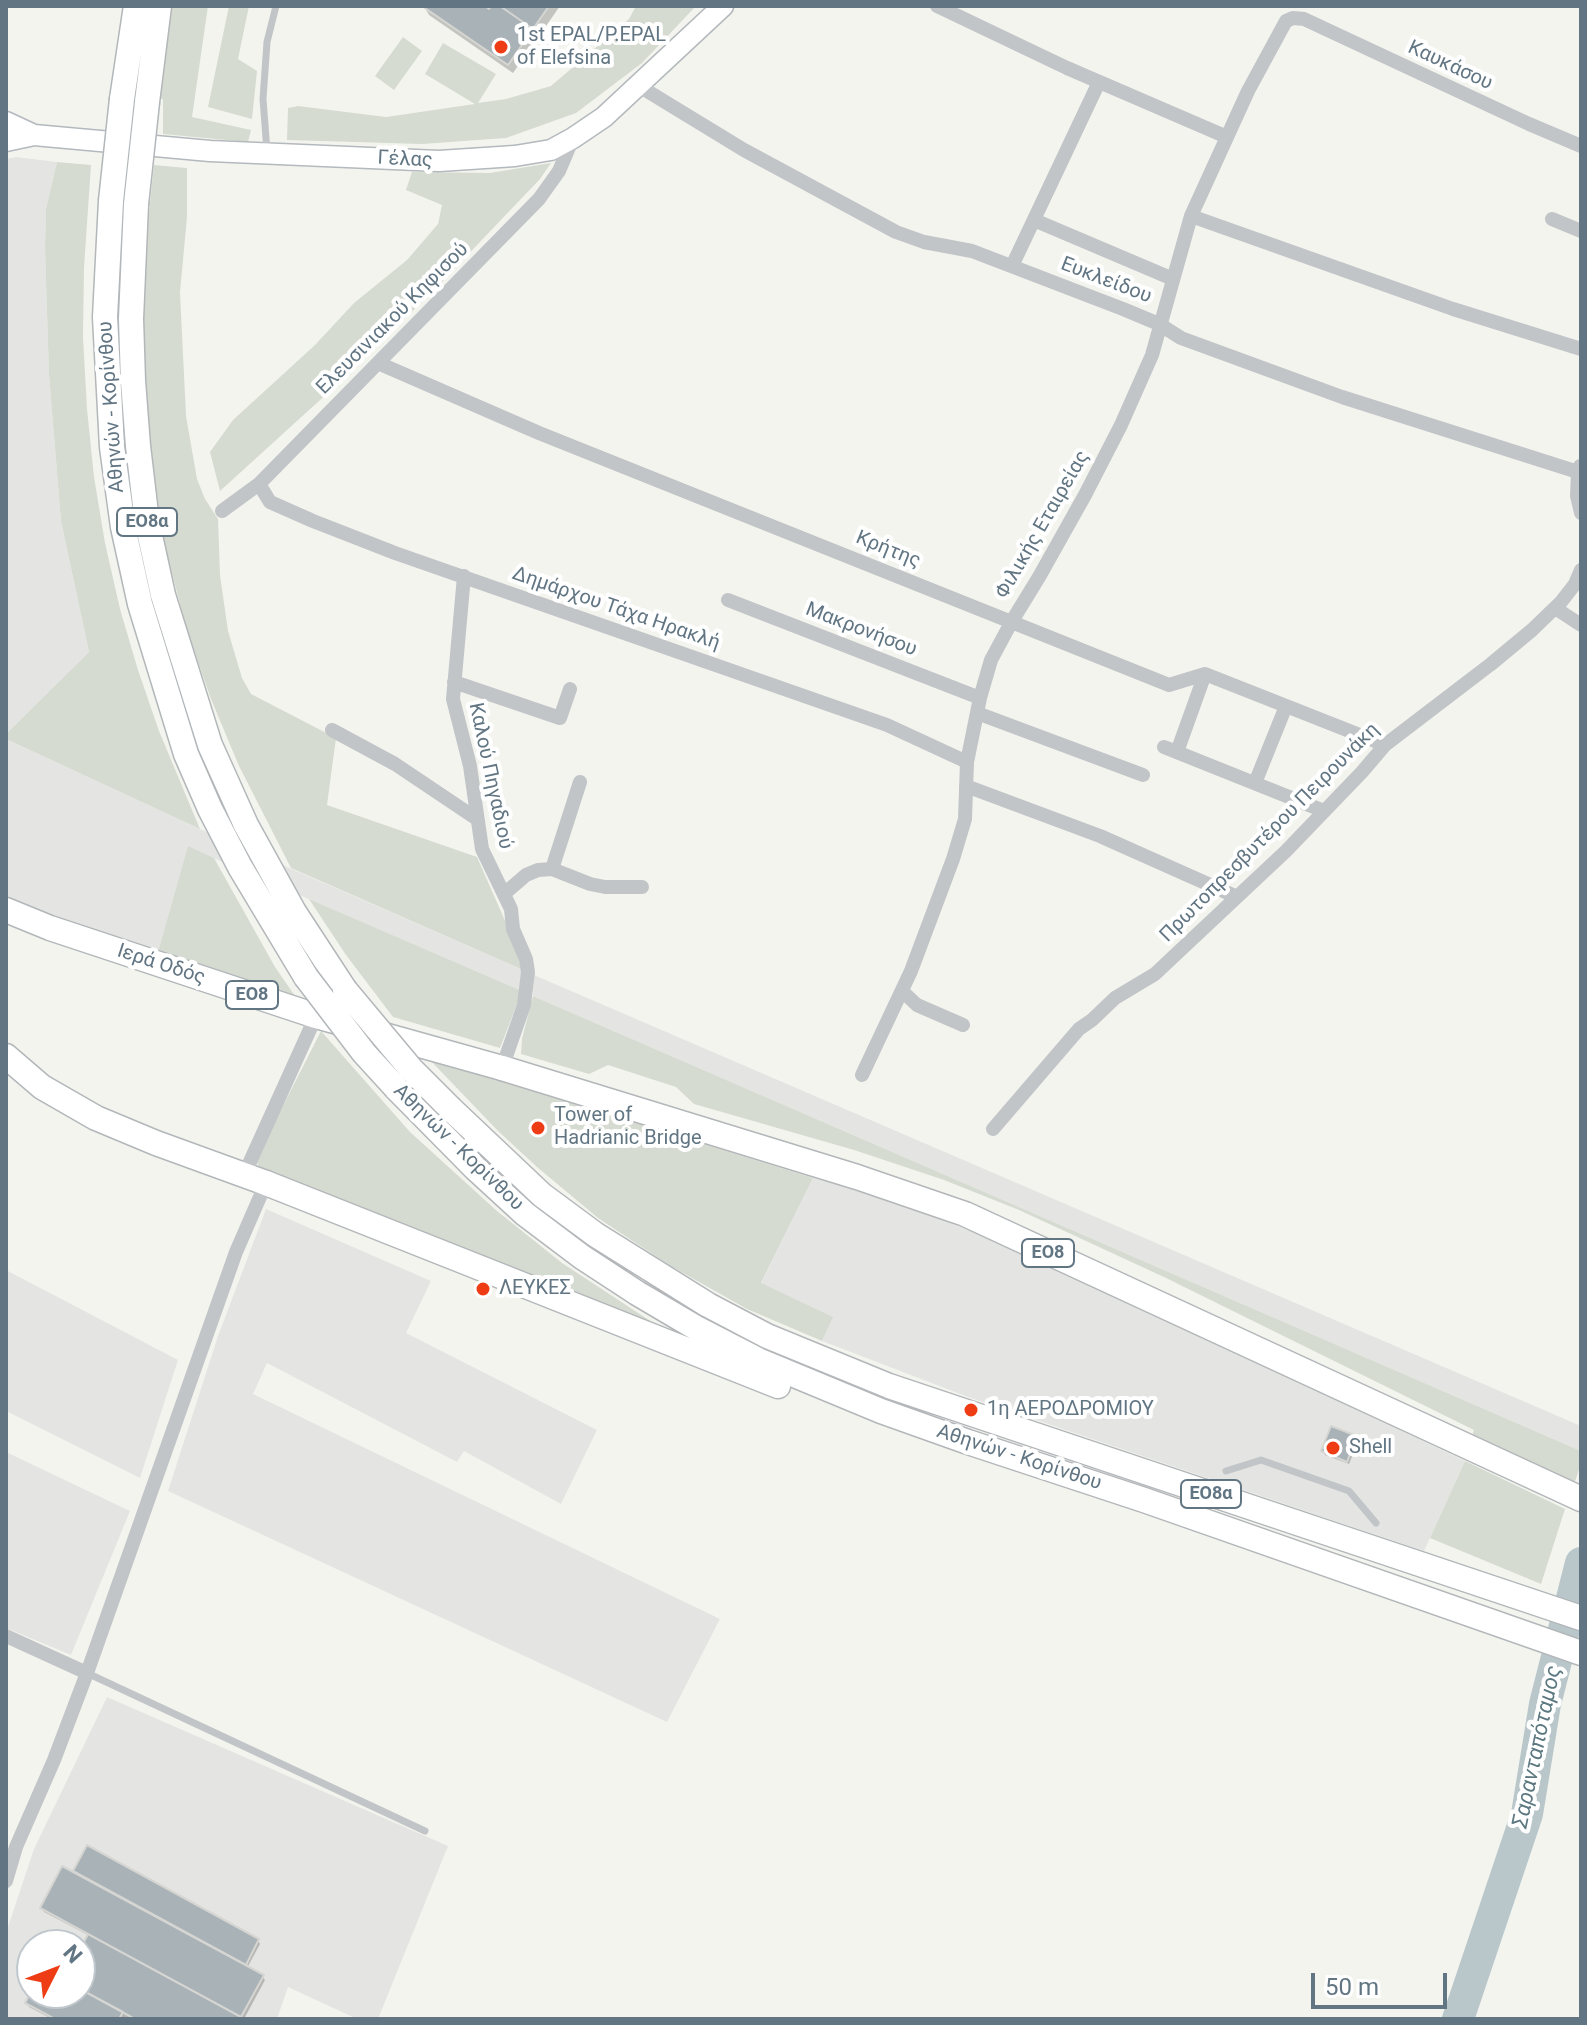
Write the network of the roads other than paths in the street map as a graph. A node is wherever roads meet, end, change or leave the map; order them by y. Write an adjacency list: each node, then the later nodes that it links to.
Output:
1 (136, 6): 62 (main road, Αθηνών - Κορίνθου / ΕΟ8α, bridge)
2 (159, 6): 66 (main road, Αθηνών - Κορίνθου / ΕΟ8α, bridge)
3 (276, 6): 15 (lane)
4 (723, 6): 8 (main road, Γέλας)
5 (937, 6): 7 (street)
6 (1304, 19): 11 (street, Φιλικής Εταιρείας); 14 (street, Καυκάσου)
7 (1099, 82): 11 (street); 18 (street)
8 (639, 86): 12 (main road, Γέλας); 20 (street, Ευκλείδου)
9 (6, 122): 10 (main road, Γέλας)
10 (34, 135): 13 (main road, Γέλας); 15 (main road, Γέλας)
11 (1227, 137): 16 (street, Φιλικής Εταιρείας)
12 (573, 138): 15 (main road, Γέλας); 24 (street, Ελευσινιακού Κηφισού)
13 (6, 141)
14 (1581, 146)
15 (267, 153)
16 (1191, 216): 21 (street, Φιλικής Εταιρείας); 23 (street)
17 (1552, 219): 19 (street)
18 (1034, 220): 20 (street); 21 (street)
19 (1581, 231)
20 (1012, 266): 22 (street, Ευκλείδου)
21 (1173, 279): 22 (street, Φιλικής Εταιρείας)
22 (1159, 324): 25 (street, Ευκλείδου); 33 (street, Φιλικής Εταιρείας)
23 (1581, 349)
24 (378, 363): 26 (street, Ελευσινιακού Κηφισού); 33 (street, Κρήτης)
25 (1579, 476): 28 (street)
26 (259, 484): 27 (street, Ελευσινιακού Κηφισού); 30 (street, Δημάρχου Τάχα Ηρακλή)
27 (222, 511)
28 (1581, 513)
29 (1581, 570): 32 (street, Πρωτοπρεσβυτέρου Πειρουνάκη)
30 (464, 576): 36 (street, Καλού Πηγαδιού); 42 (street, Δημάρχου Τάχα Ηρακλή)
31 (728, 600): 38 (street, Μακρονήσου)
32 (1555, 608): 34 (street); 41 (street, Πρωτοπρεσβυτέρου Πειρουνάκη)
33 (1012, 621): 35 (street, Κρήτης); 38 (street, Φιλικής Εταιρείας)
34 (1581, 625)
35 (1205, 674): 39 (street); 45 (street)
36 (454, 682): 37 (street); 48 (street, Καλού Πηγαδιού)
37 (570, 689)
38 (978, 705): 42 (street, Φιλικής Εταιρείας); 43 (street, Μακρονήσου)
39 (1286, 706): 41 (street); 45 (street)
40 (332, 730): 48 (street)
41 (1385, 745): 47 (street, Πρωτοπρεσβυτέρου Πειρουνάκη)
42 (967, 762): 46 (street, Φιλικής Εταιρείας)
43 (1143, 775)
44 (580, 782): 49 (street)
45 (1255, 783): 47 (street)
46 (966, 786): 52 (street); 54 (street, Φιλικής Εταιρείας)
47 (1324, 811): 52 (street, Πρωτοπρεσβυτέρου Πειρουνάκη)
48 (477, 819): 51 (street, Καλού Πηγαδιού)
49 (552, 869): 50 (street); 51 (street)
50 (642, 887)
51 (504, 894): 58 (street, Καλού Πηγαδιού)
52 (1237, 897): 60 (street, Πρωτοπρεσβυτέρου Πειρουνάκη)
53 (6, 910): 55 (main road, Ιερά Οδός / ΕΟ8)
54 (902, 991): 56 (street); 59 (street, Φιλικής Εταιρείας)
55 (316, 1016): 58 (main road, Ιερά Οδός / ΕΟ8); 61 (street)
56 (963, 1025)
57 (6, 1056): 61 (main road)
58 (502, 1068): 64 (main road, ΕΟ8)
59 (862, 1075)
60 (993, 1129)
61 (255, 1179): 62 (main road); 69 (street)
62 (881, 1411): 68 (main road, Αθηνών - Κορίνθου)
63 (1226, 1471): 65 (lane)
64 (1576, 1497)
65 (1376, 1523)
66 (1581, 1618)
67 (6, 1636): 69 (street)
68 (1581, 1653)
69 (87, 1673): 70 (lane); 71 (street)
70 (425, 1831)
71 (6, 1881)

